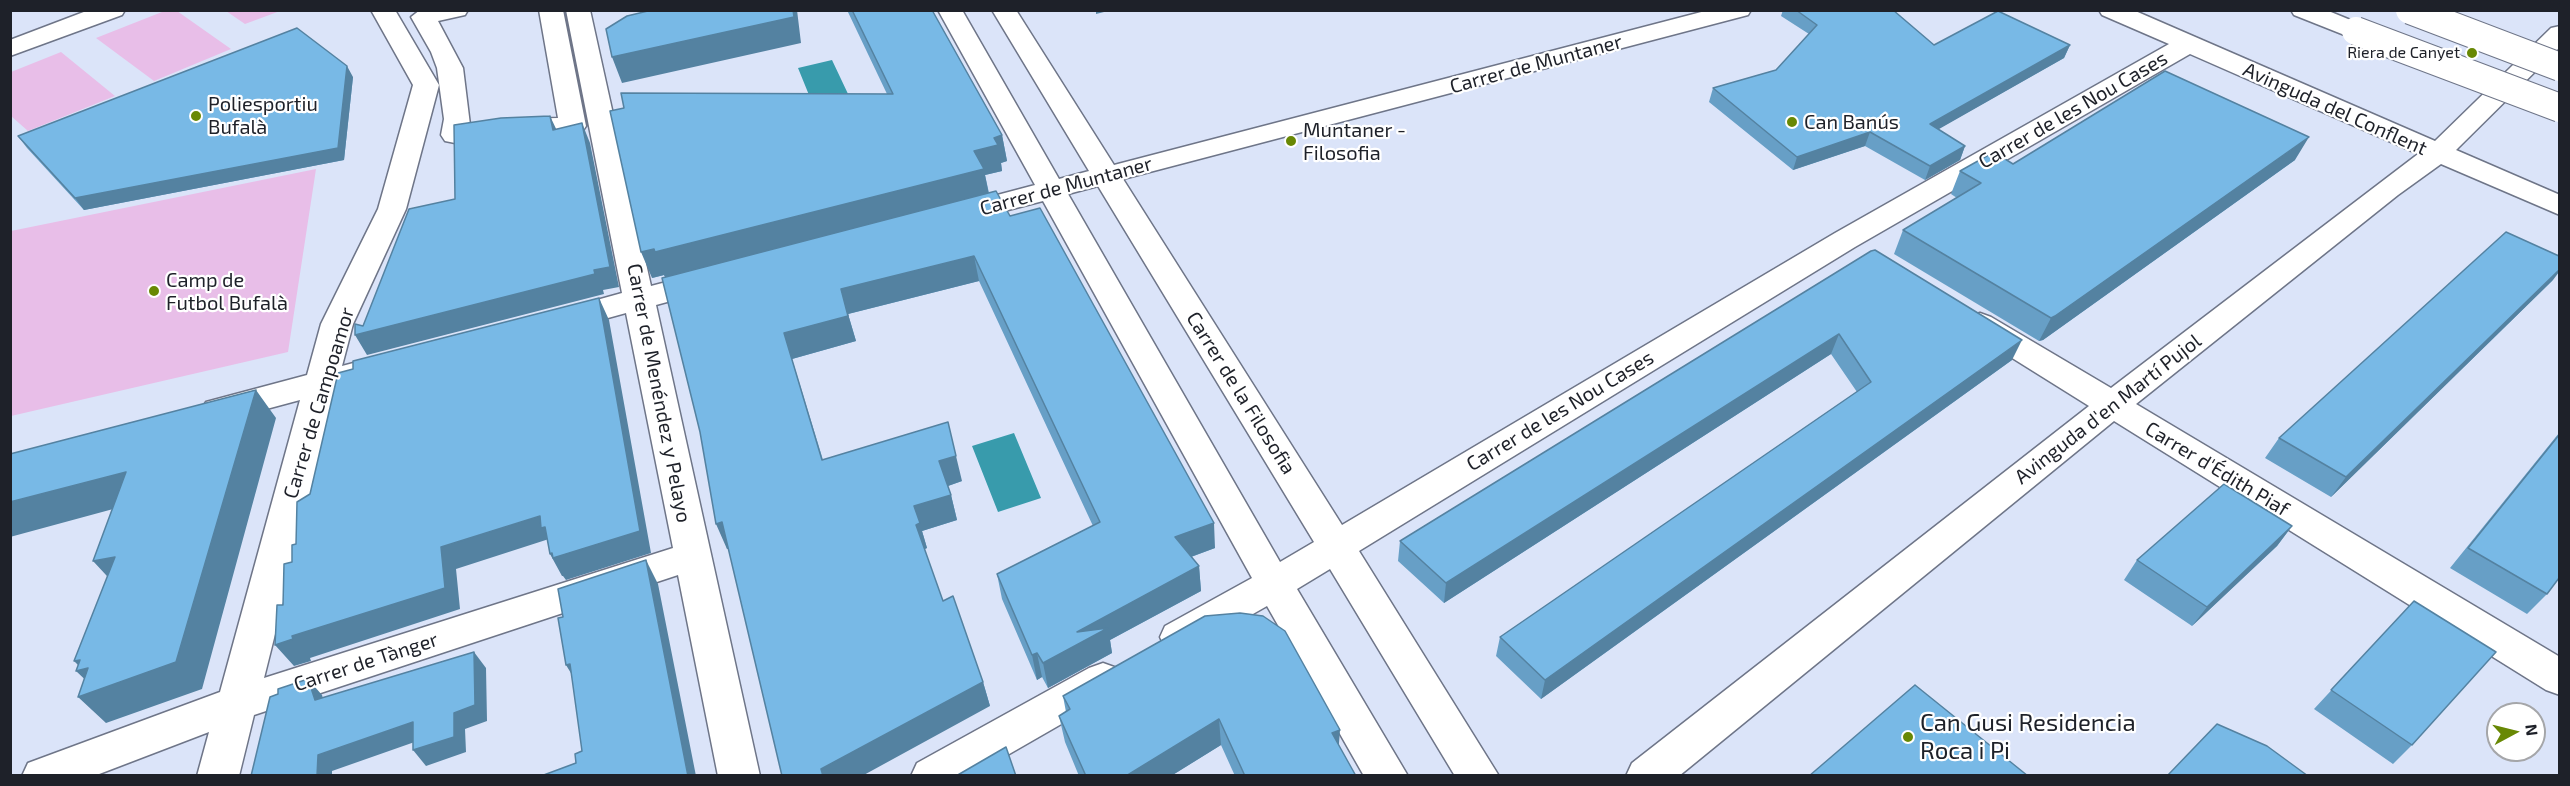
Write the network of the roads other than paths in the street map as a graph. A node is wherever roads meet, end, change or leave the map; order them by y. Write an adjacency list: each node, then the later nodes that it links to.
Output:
1 (112, 10): 14 (main road)
2 (383, 10): 29 (main road, Carrer de Campoamor)
3 (456, 10): 4 (main road)
4 (551, 10)
5 (950, 10): 19 (main road)
6 (1004, 10): 18 (main road, Carrer de la Filosofia)
7 (1739, 10): 18 (main road, Carrer de Muntaner)
8 (2111, 10): 13 (main road, Avinguda del Conflent)
9 (2303, 10): 16 (main road, bridge)
10 (2410, 10): 15 (main road, bridge)
11 (589, 25): 25 (main road, Carrer de Menéndez y Pelayo)
12 (2559, 33): 17 (main road, Avinguda d'en Martí Pujol)
13 (2188, 44): 17 (main road, Avinguda del Conflent); 22 (main road, Carrer de les Nou Cases)
14 (10, 49)
15 (2559, 67)
16 (2559, 108)
17 (2437, 154): 20 (main road, Avinguda del Conflent); 30 (main road, Avinguda d'en Martí Pujol)
18 (1106, 175): 19 (main road, Carrer de Muntaner); 32 (main road, Carrer de la Filosofia)
19 (1052, 189): 21 (main road, Carrer de Muntaner); 34 (main road)
20 (2559, 206)
21 (926, 223)
22 (1845, 240): 23 (main road); 32 (main road, Carrer de les Nou Cases)
23 (1874, 258)
24 (732, 275): 25 (main road)
25 (641, 299): 27 (main road); 33 (main road, Carrer de Menéndez y Pelayo)
26 (1954, 307): 30 (main road, Carrer d'Édith Piaf)
27 (538, 326)
28 (412, 359): 29 (main road)
29 (320, 383): 31 (main road); 36 (main road, Carrer de Campoamor)
30 (2112, 405): 35 (main road, Carrer d'Édith Piaf); 43 (main road, Avinguda d'en Martí Pujol)
31 (196, 415)
32 (1336, 546): 34 (main road, Carrer de les Nou Cases); 42 (main road, Carrer de la Filosofia)
33 (692, 556): 36 (main road, Carrer de Tànger); 39 (main road, Carrer de Menéndez y Pelayo)
34 (1274, 584): 40 (main road, Carrer de les Nou Cases); 41 (main road)
35 (2559, 678)
36 (236, 704): 37 (main road, Carrer de Tànger); 38 (main road, Carrer de Campoamor)
37 (43, 776)
38 (218, 776)
39 (739, 776)
40 (932, 776)
41 (1387, 776)
42 (1478, 776)
43 (1647, 776)

